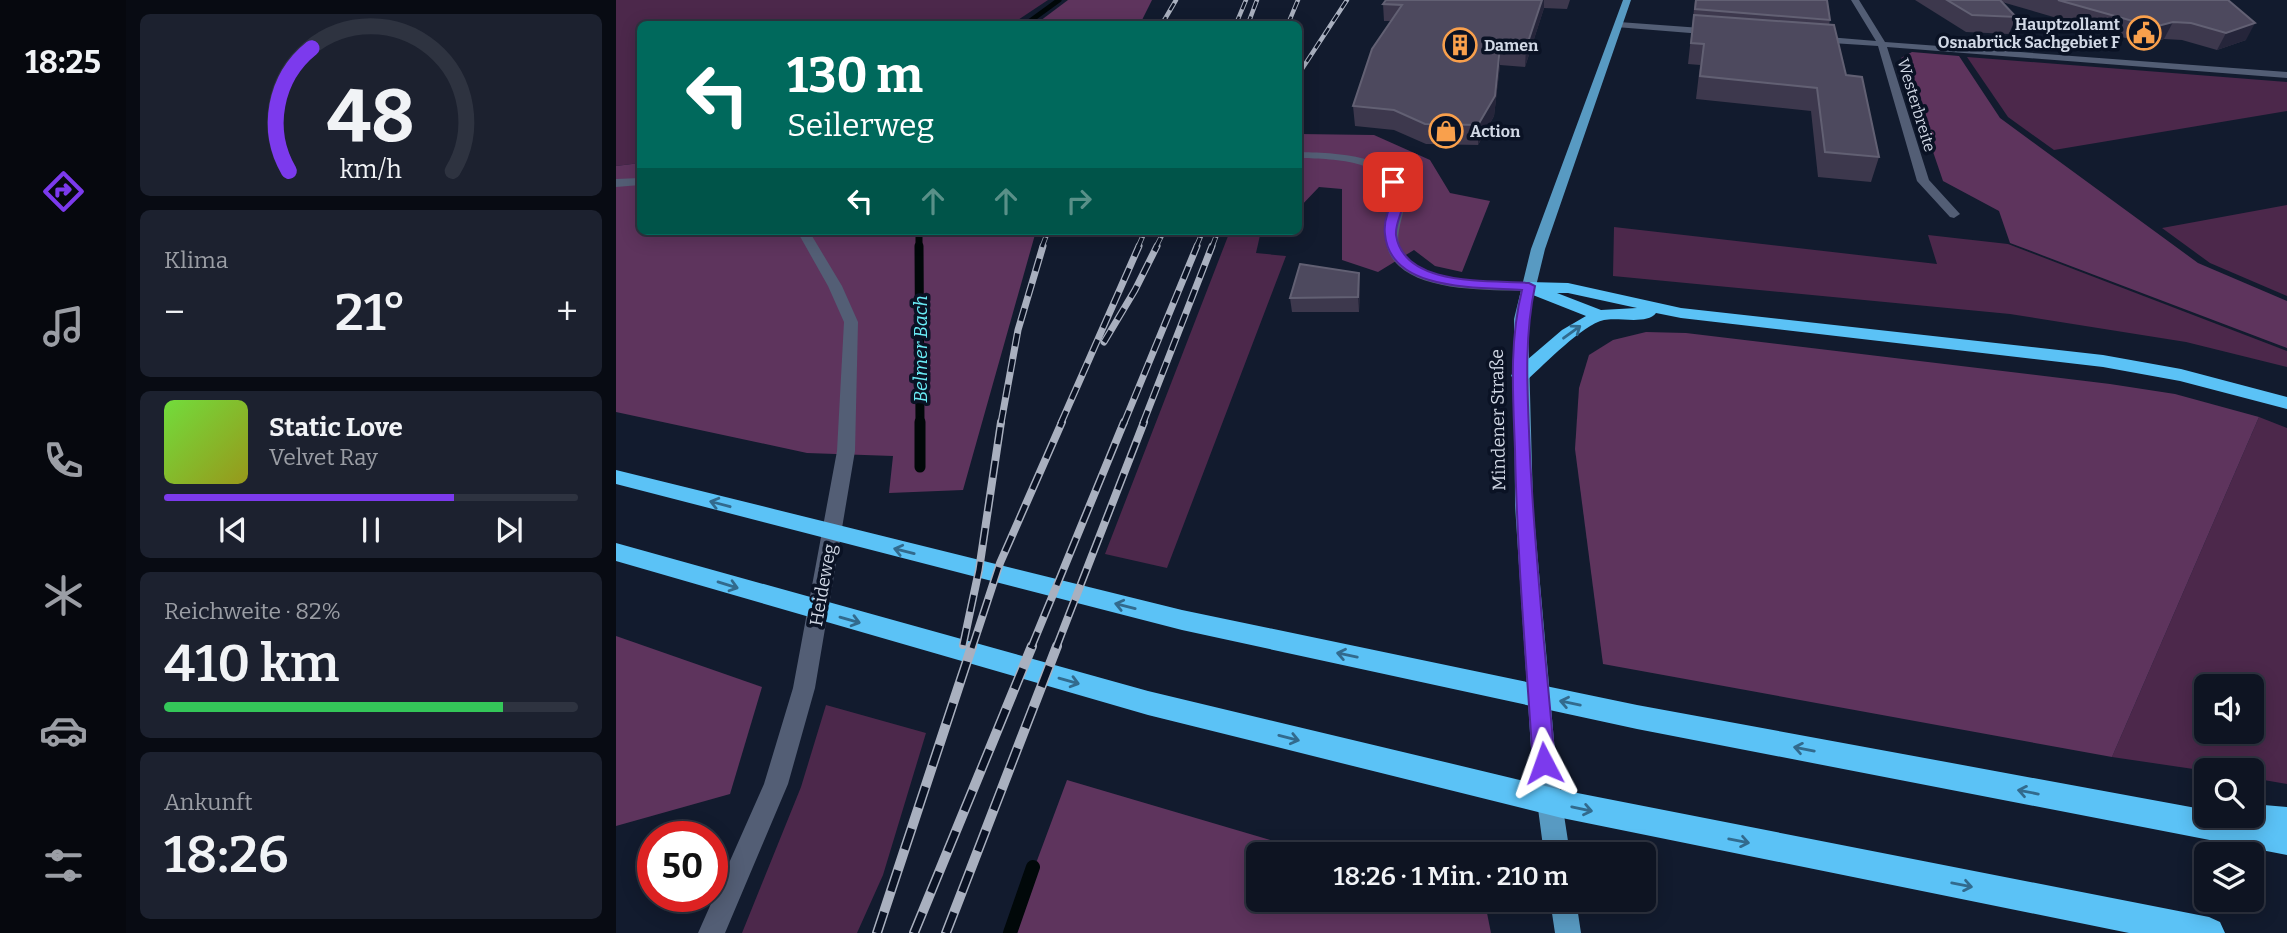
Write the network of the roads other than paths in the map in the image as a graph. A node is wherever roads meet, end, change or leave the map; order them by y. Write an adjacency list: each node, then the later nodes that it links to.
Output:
1 (1627, 0): 3 (main road, Mindener Straße)
2 (1855, 0): 6 (street, Westerbreite)
3 (1619, 25): 4 (street); 13 (main road, Mindener Straße)
4 (1730, 33)
5 (1799, 38): 6 (street)
6 (1882, 44): 7 (street); 11 (street, Westerbreite)
7 (2287, 75)
8 (1302, 155): 13 (street)
9 (637, 182): 10 (street)
10 (616, 183)
11 (1954, 214)
12 (805, 235): 27 (street, Heideweg)
13 (1529, 286): 14 (highway); 15 (highway); 16 (main road, Mindener Straße)
14 (1681, 313): 15 (highway); 17 (highway)
15 (1599, 315): 16 (highway, one-way to 15)
16 (1520, 376): 25 (main road, Mindener Straße)
17 (2287, 405)
18 (616, 477): 20 (highway, one-way to 18)
19 (616, 552): 29 (highway, one-way to 29)
20 (2095, 805): 21 (highway); 24 (highway)
21 (2194, 813)
22 (2264, 819): 23 (highway)
23 (2287, 821)
24 (2287, 840)
25 (1555, 842)
26 (1565, 912): 28 (main road)
27 (711, 933)
28 (1568, 933)
29 (2209, 933)

